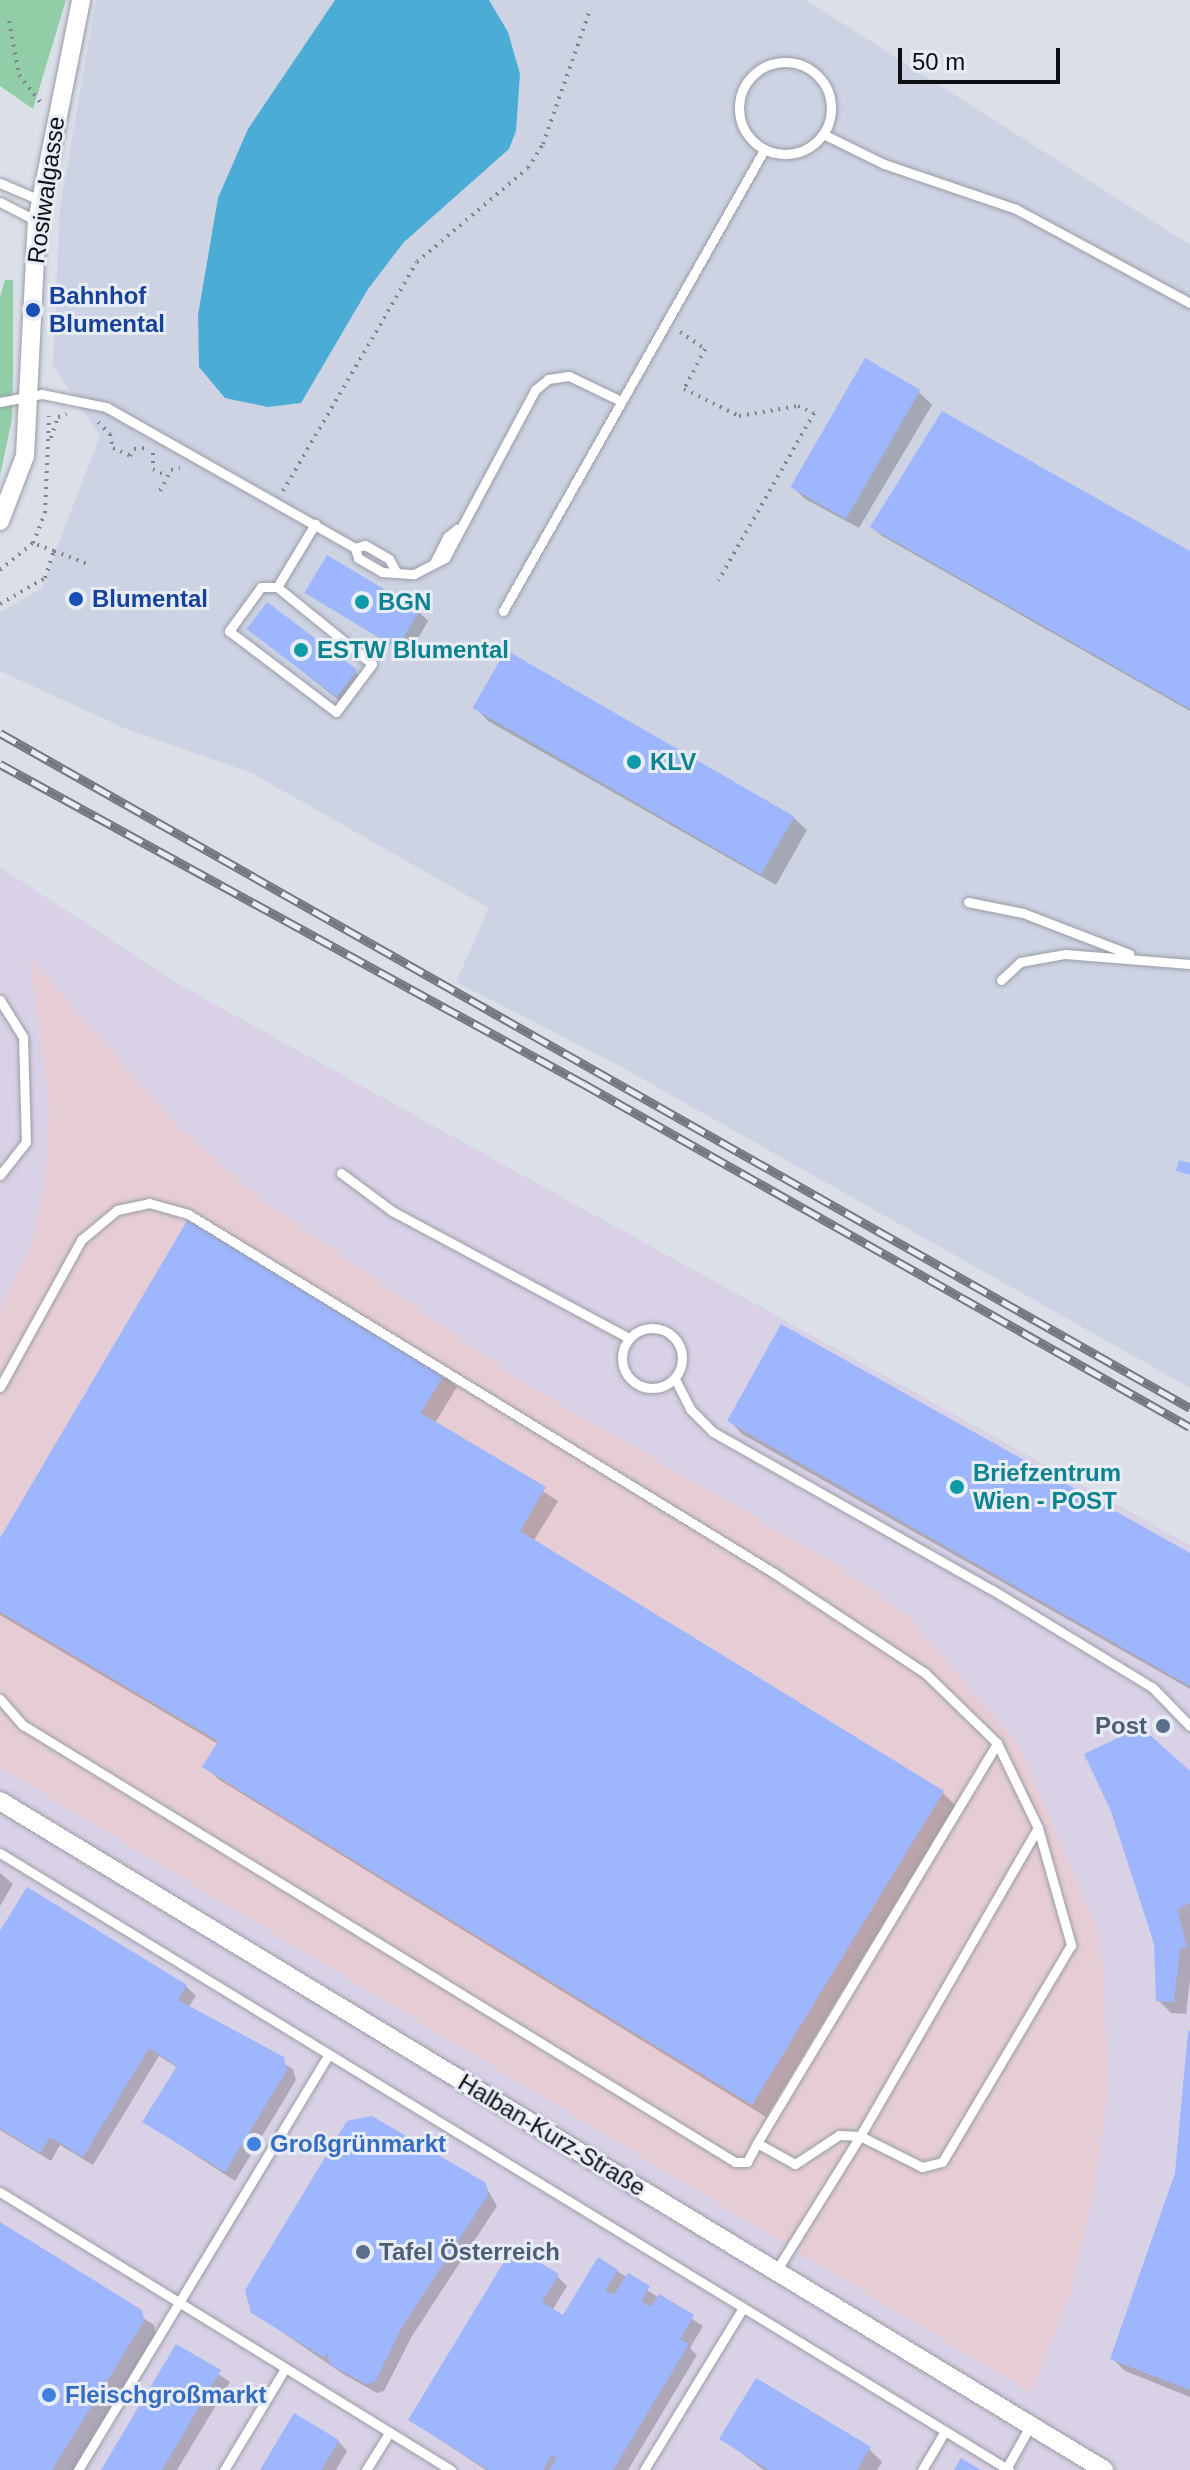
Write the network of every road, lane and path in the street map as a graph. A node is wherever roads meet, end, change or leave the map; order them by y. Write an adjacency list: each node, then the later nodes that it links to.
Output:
1 (81, 0): 4 (street, Rosiwalgasse)
2 (590, 10): 22 (path)
3 (9, 21): 4 (path)
4 (55, 120): 8 (street, Rosiwalgasse)
5 (823, 134): 6 (lane); 6 (lane); 11 (lane)
6 (764, 150): 14 (lane)
7 (0, 183): 8 (lane)
8 (40, 200): 10 (street, Rosiwalgasse)
9 (0, 202): 10 (lane)
10 (37, 221): 13 (street, Rosiwalgasse)
11 (1190, 303)
12 (680, 332): 29 (path)
13 (40, 394): 15 (lane); 18 (path); 22 (lane); 23 (street, Rosiwalgasse)
14 (621, 401): 24 (lane); 32 (lane)
15 (0, 402)
16 (70, 413): 18 (path)
17 (96, 420): 20 (path)
18 (49, 444): 25 (path)
19 (186, 471): 20 (path)
20 (167, 476): 21 (path)
21 (160, 491)
22 (274, 503): 24 (lane)
23 (0, 521)
24 (315, 524): 30 (lane)
25 (33, 543): 26 (path); 28 (path)
26 (54, 551): 27 (path); 31 (path)
27 (88, 564)
28 (0, 570)
29 (718, 581)
30 (277, 587): 30 (lane)
31 (0, 604)
32 (503, 611)
33 (968, 902): 34 (lane)
34 (1140, 958): 35 (lane); 36 (lane)
35 (1190, 964)
36 (1001, 980)
37 (0, 1000): 39 (lane)
38 (341, 1173): 40 (lane)
39 (0, 1175)
40 (629, 1338): 41 (lane); 41 (lane)
41 (675, 1379): 44 (lane)
42 (0, 1387): 45 (lane)
43 (0, 1699): 51 (lane)
44 (1190, 1726)
45 (997, 1743): 47 (lane); 51 (lane)
46 (0, 1801): 53 (street, Halban-Kurz-Straße)
47 (1038, 1828): 50 (lane); 50 (lane)
48 (0, 1853): 49 (lane)
49 (328, 2055): 54 (lane); 55 (lane)
50 (860, 2136): 51 (lane); 53 (lane)
51 (757, 2143)
52 (0, 2192): 54 (lane)
53 (776, 2271): 57 (street, Halban-Kurz-Straße)
54 (180, 2302): 56 (lane); 61 (lane)
55 (743, 2308): 58 (lane); 65 (lane)
56 (284, 2370): 59 (lane); 62 (lane)
57 (1030, 2426): 60 (lane); 67 (street, Halban-Kurz-Straße)
58 (945, 2431): 60 (lane); 66 (lane)
59 (389, 2433): 63 (lane); 64 (lane)
60 (1008, 2469)
61 (78, 2470)
62 (224, 2470)
63 (366, 2470)
64 (451, 2470)
65 (644, 2470)
66 (922, 2470)
67 (1104, 2470)

